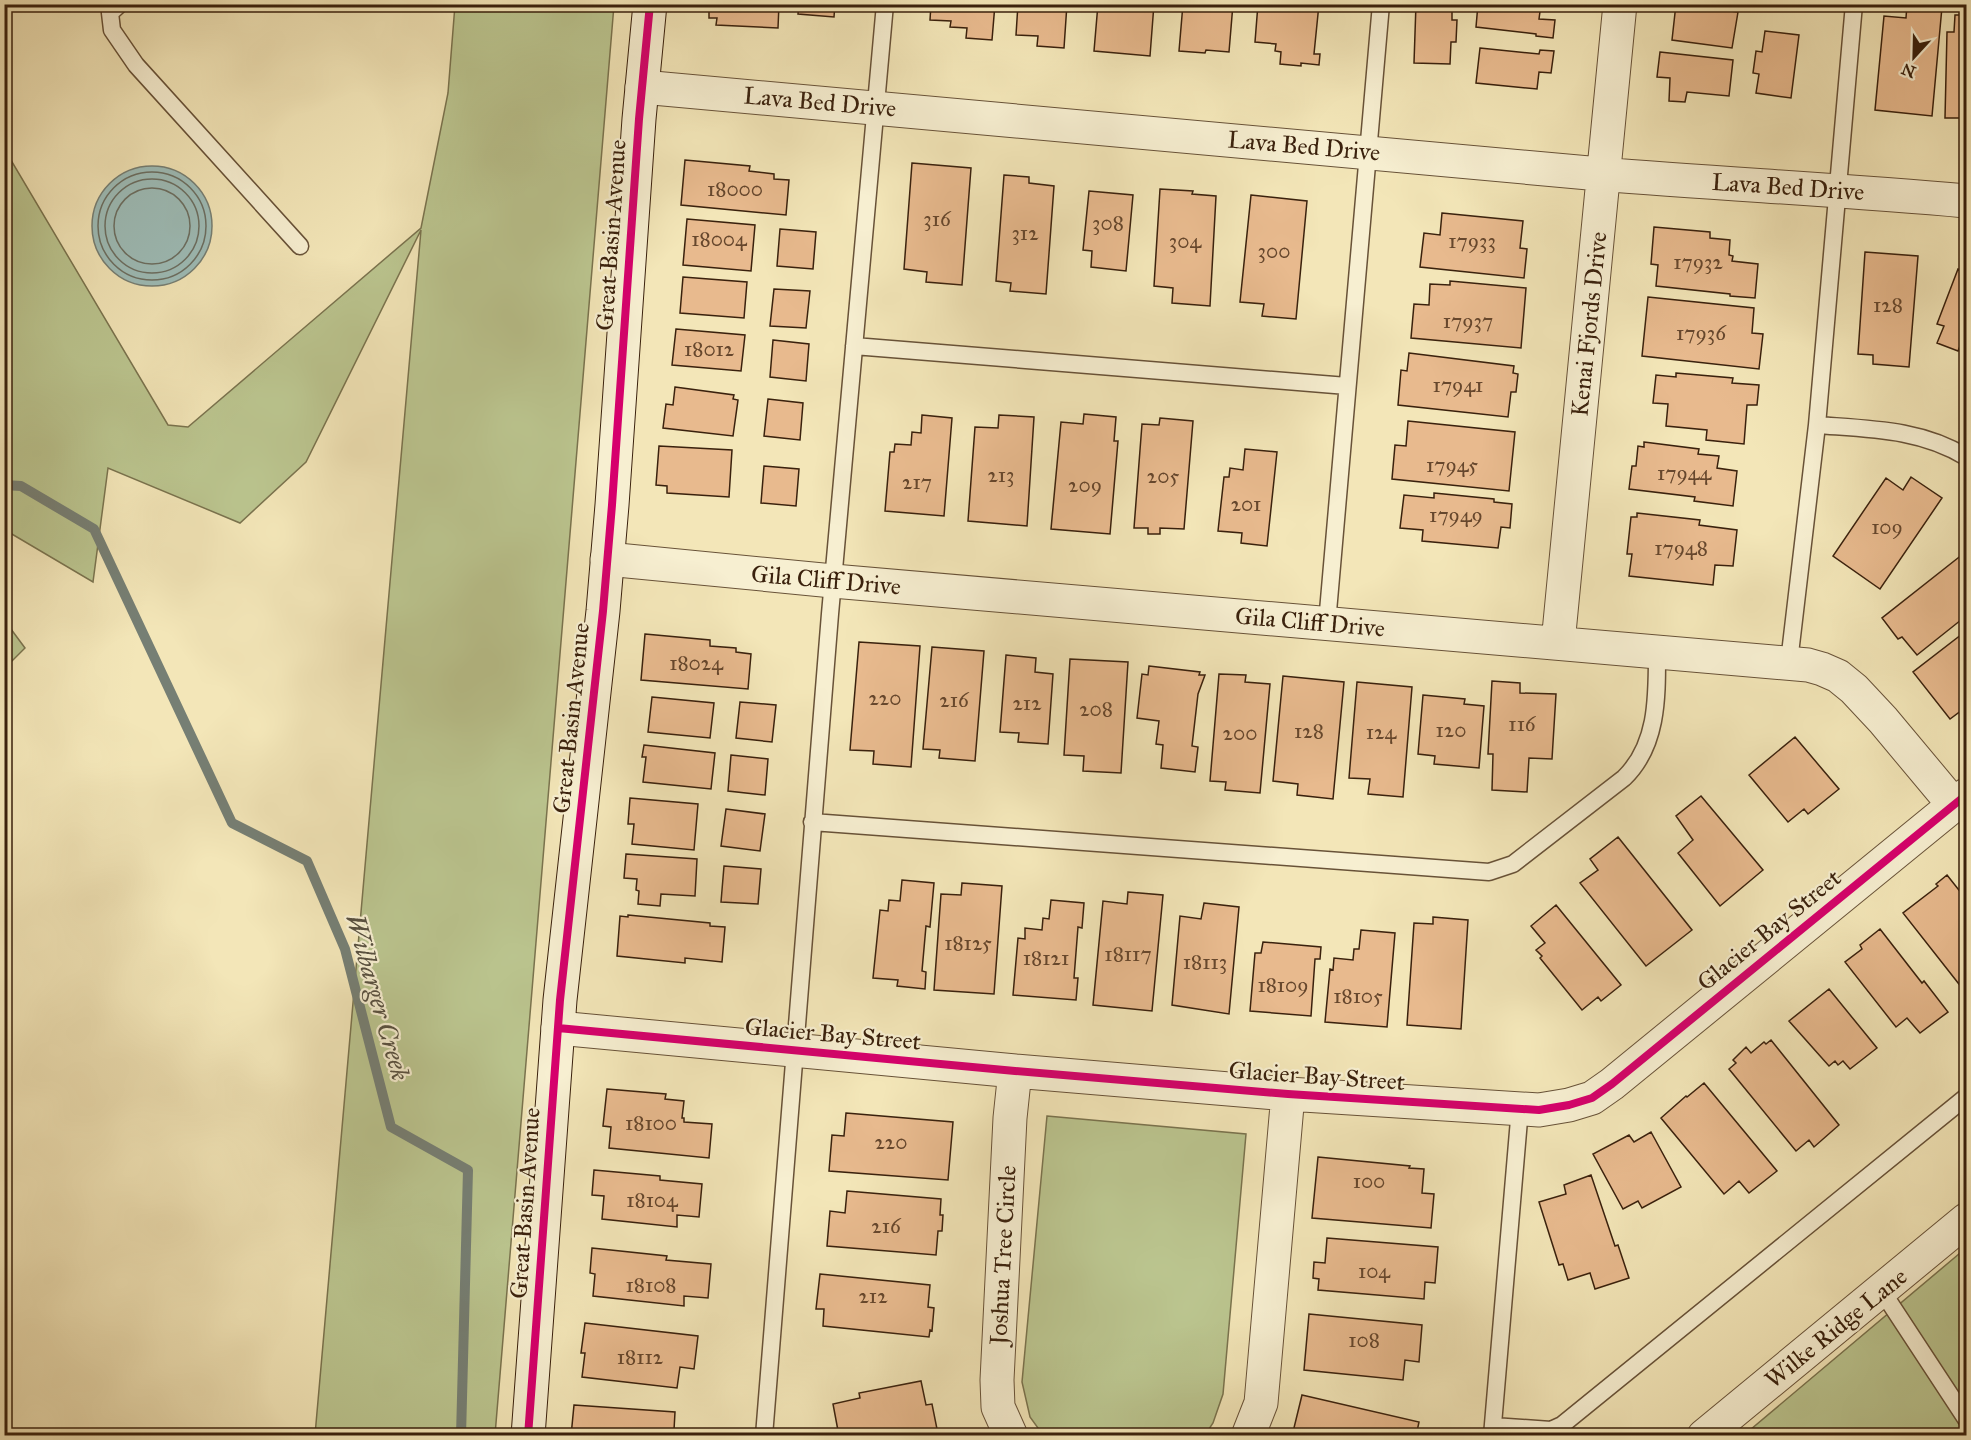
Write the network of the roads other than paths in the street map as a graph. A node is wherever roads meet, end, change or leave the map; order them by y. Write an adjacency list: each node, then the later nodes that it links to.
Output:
1 (120, 4): 13 (lane)
2 (650, 4): 7 (street, Great Basin Avenue)
3 (885, 4): 8 (lane)
4 (1381, 4): 9 (lane)
5 (1620, 4): 10 (street, Kenai Fjords Drive)
6 (1854, 4): 11 (lane)
7 (642, 87): 8 (street, Lava Bed Drive); 18 (street, Great Basin Avenue)
8 (876, 106): 9 (street, Lava Bed Drive); 14 (lane)
9 (1368, 152): 10 (street, Lava Bed Drive); 15 (lane)
10 (1604, 174): 11 (street, Lava Bed Drive); 21 (street, Kenai Fjords Drive)
11 (1838, 189): 12 (street, Lava Bed Drive); 16 (lane)
12 (1966, 201)
13 (300, 246)
14 (854, 346): 15 (lane); 19 (lane)
15 (1347, 386): 20 (lane)
16 (1817, 425): 17 (lane); 23 (lane)
17 (1966, 457)
18 (607, 559): 19 (street, Gila Cliff Drive); 26 (street, Great Basin Avenue)
19 (833, 581): 20 (street, Gila Cliff Drive); 25 (lane)
20 (1327, 623): 21 (street, Gila Cliff Drive)
21 (1557, 643): 22 (street, Gila Cliff Drive)
22 (1657, 652): 23 (street, Gila Cliff Drive); 25 (lane)
23 (1789, 662): 24 (street, Gila Cliff Drive)
24 (1960, 800): 31 (street, Glacier Bay Street)
25 (812, 822): 27 (lane)
26 (558, 1028): 27 (street, Glacier Bay Street); 36 (street, Great Basin Avenue)
27 (795, 1050): 28 (street, Glacier Bay Street); 37 (lane)
28 (1016, 1071): 29 (street, Glacier Bay Street); 38 (street, Joshua Tree Circle)
29 (1288, 1094): 31 (street, Glacier Bay Street); 39 (street)
30 (1966, 1097): 35 (lane)
31 (1520, 1108): 35 (lane)
32 (1966, 1220): 33 (street, Wilke Ridge Lane)
33 (1882, 1290): 34 (lane); 40 (street, Wilke Ridge Lane)
34 (1966, 1419)
35 (1493, 1431)
36 (528, 1436)
37 (764, 1436)
38 (1011, 1436)
39 (1248, 1436)
40 (1704, 1436)

